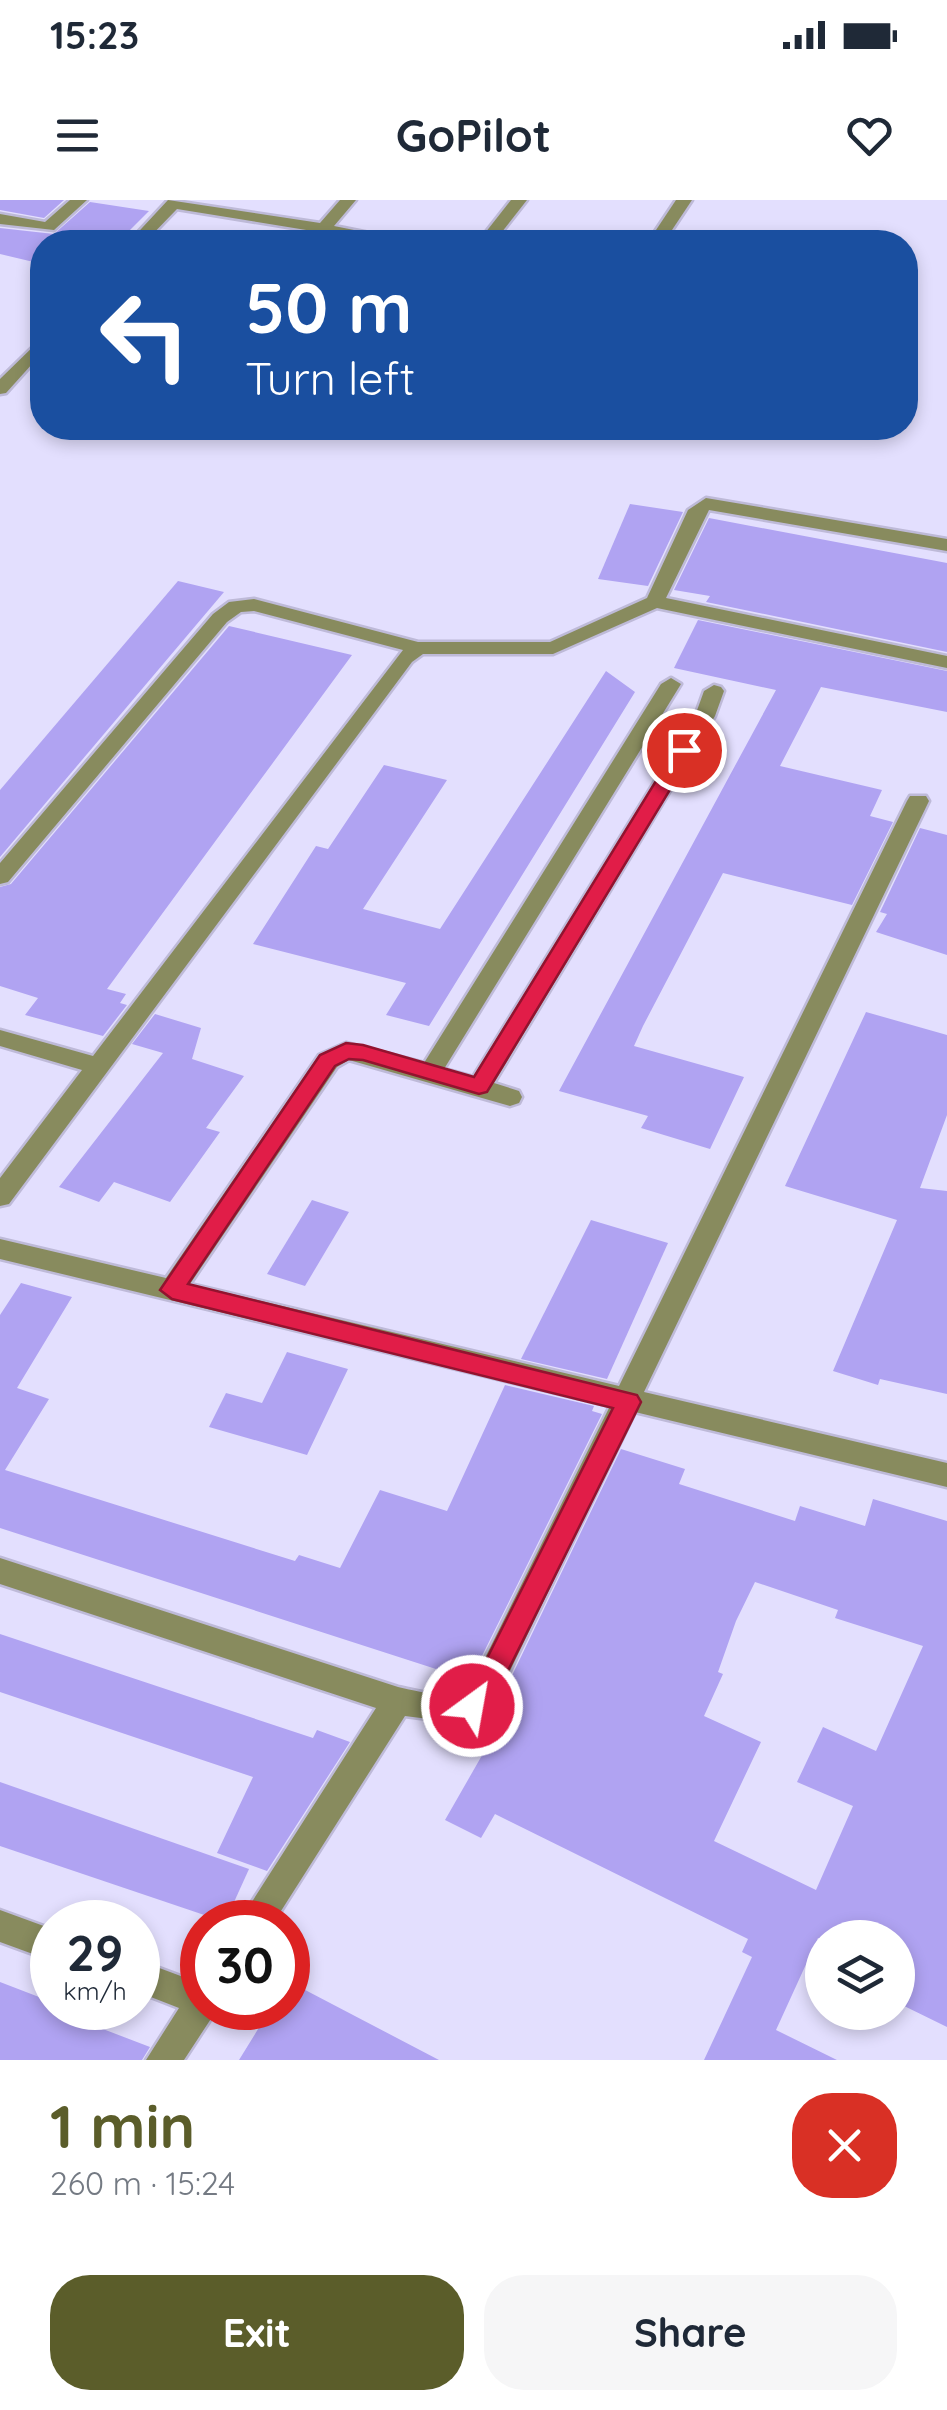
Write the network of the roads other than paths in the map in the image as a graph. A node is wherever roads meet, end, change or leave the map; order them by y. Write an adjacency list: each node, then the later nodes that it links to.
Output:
1 (79, 200): 6 (street)
2 (348, 200): 7 (street)
3 (518, 200): 10 (street)
4 (684, 200): 11 (street)
5 (176, 202): 7 (street); 8 (street)
6 (0, 219)
7 (323, 229): 9 (street)
8 (149, 230)
9 (329, 230)
10 (495, 230)
11 (664, 230)
12 (30, 357): 13 (street)
13 (0, 388)
14 (947, 545): 15 (street)
15 (656, 602): 16 (street); 17 (street)
16 (418, 648): 21 (street); 23 (street)
17 (947, 662)
18 (714, 691): 19 (street)
19 (705, 716): 24 (street); 25 (street)
20 (918, 801): 30 (street)
21 (0, 877)
22 (0, 1038): 23 (street)
23 (95, 1066): 27 (street)
24 (430, 1072): 25 (street); 29 (street)
25 (479, 1086): 26 (street)
26 (510, 1098)
27 (0, 1196)
28 (0, 1248): 29 (street)
29 (172, 1290): 30 (street)
30 (628, 1402): 31 (street); 33 (street)
31 (947, 1475)
32 (0, 1571): 33 (street)
33 (398, 1701): 34 (street)
34 (269, 1900)
35 (0, 1926): 36 (street)
36 (30, 1937)
37 (183, 2030): 38 (street)
38 (163, 2060)

